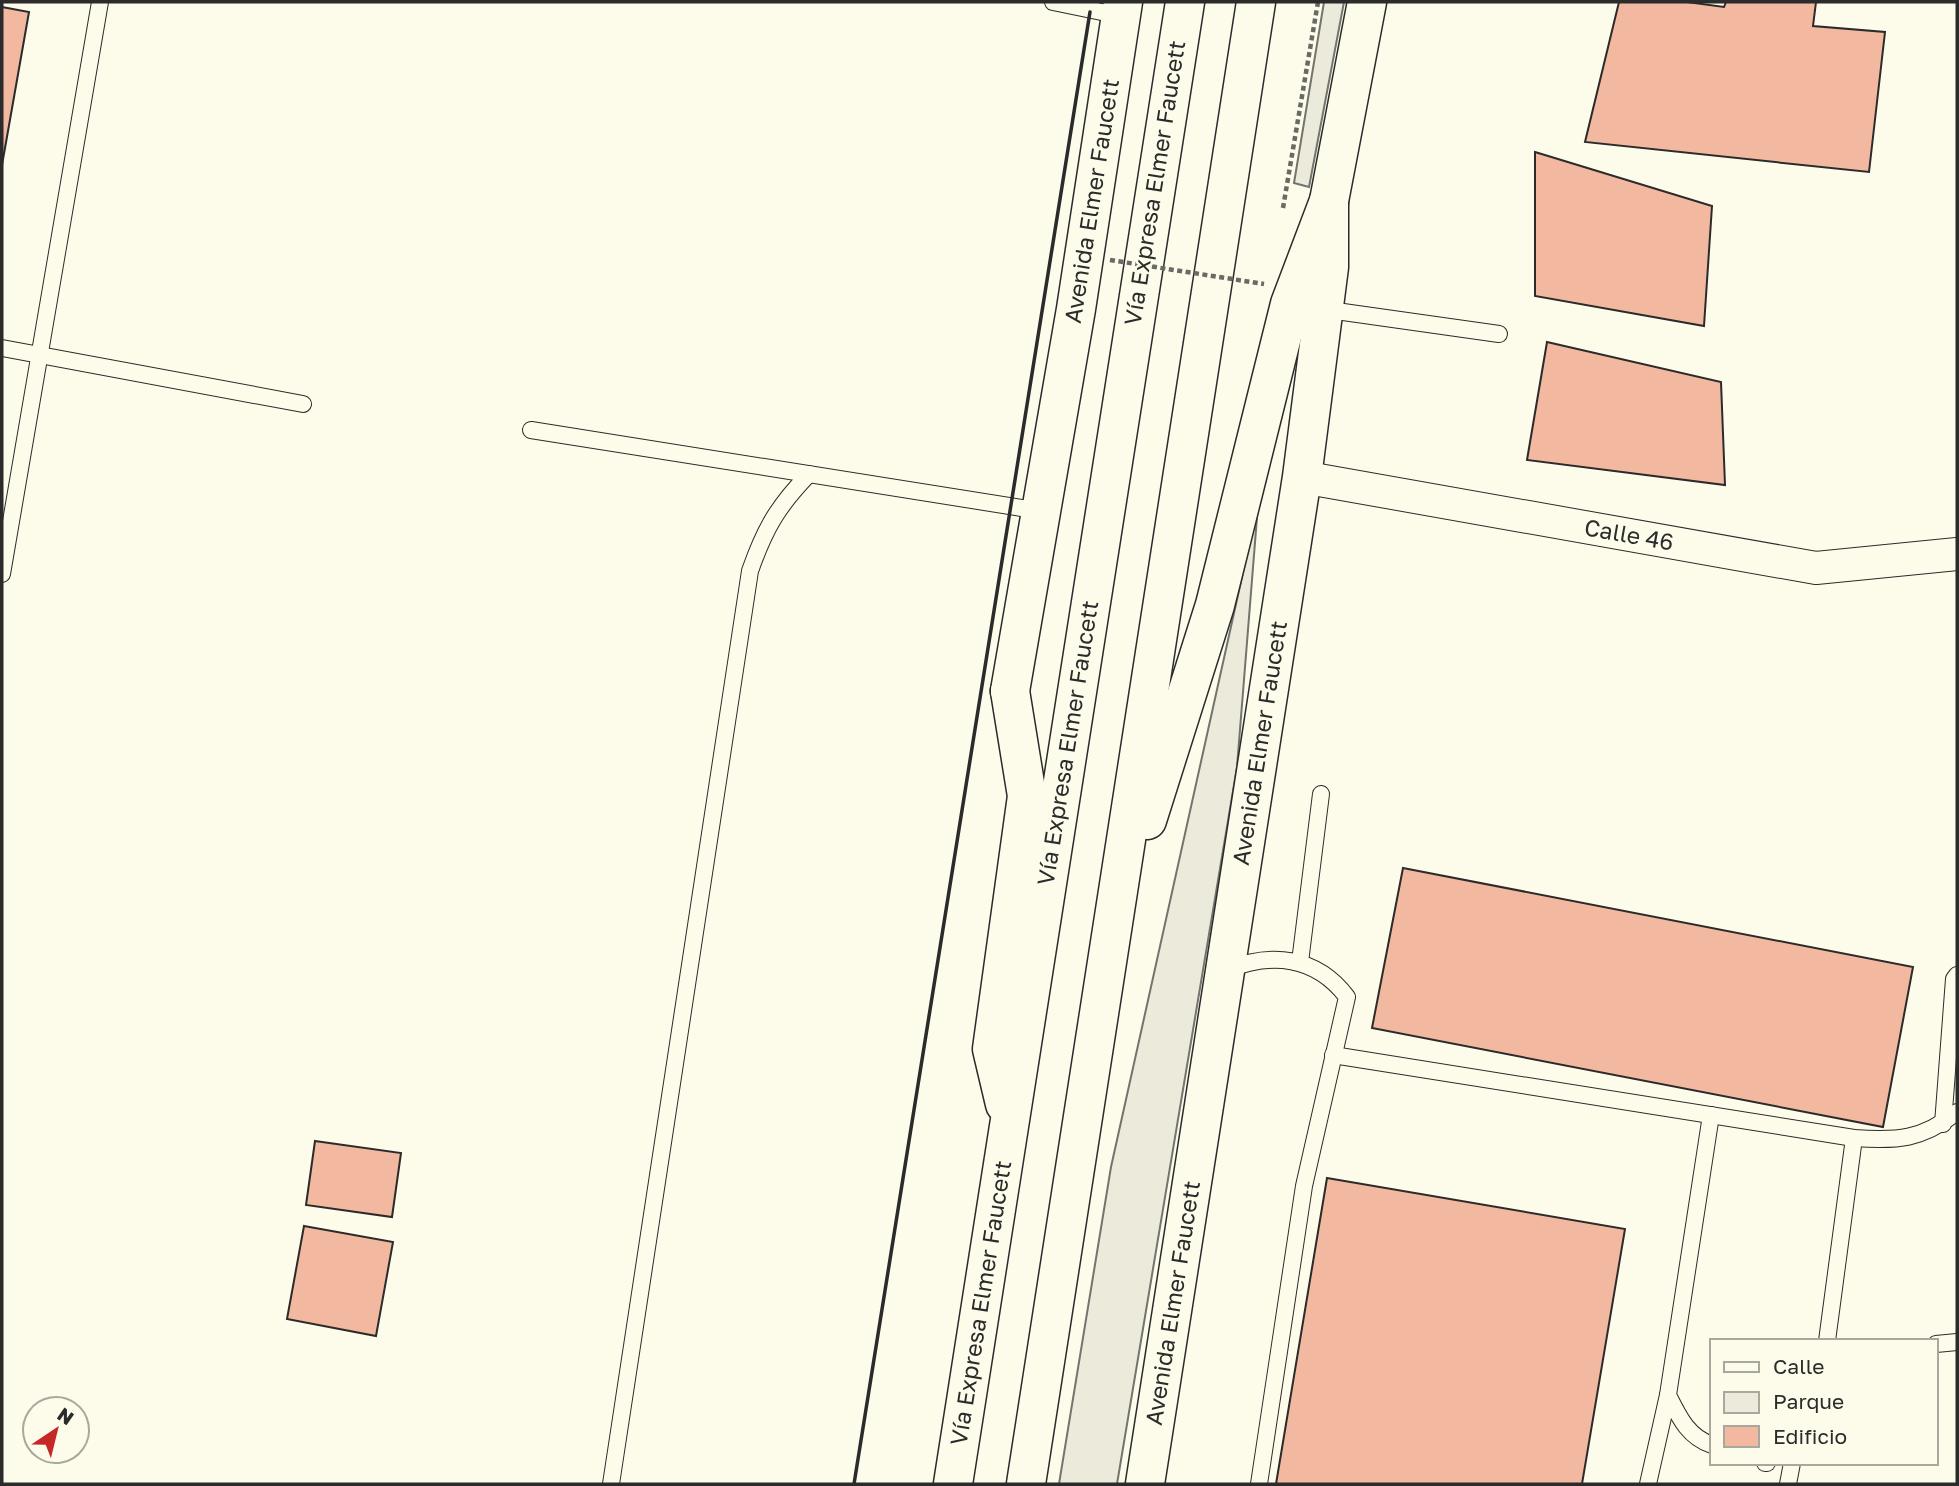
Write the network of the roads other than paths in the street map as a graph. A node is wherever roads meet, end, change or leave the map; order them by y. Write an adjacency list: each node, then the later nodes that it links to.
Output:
1 (100, 2): 11 (lane)
2 (1053, 2): 6 (lane)
3 (1185, 2): 27 (main road, Vía Expresa Elmer Faucett)
4 (1256, 2): 20 (main road)
5 (1367, 2): 7 (main road, Avenida Elmer Faucett)
6 (1122, 9): 16 (main road, Avenida Elmer Faucett)
7 (1329, 201): 8 (main road, Avenida Elmer Faucett); 20 (main road)
8 (1322, 309): 9 (lane); 15 (main road, Avenida Elmer Faucett)
9 (1499, 334)
10 (2, 348): 11 (lane)
11 (38, 354): 12 (lane); 18 (lane)
12 (303, 404)
13 (531, 430): 14 (lane)
14 (809, 474): 16 (lane); 36 (lane)
15 (1302, 477): 17 (street, Calle 46); 22 (main road, Avenida Elmer Faucett)
16 (1041, 511): 27 (main road, Avenida Elmer Faucett)
17 (1957, 554)
18 (2, 574)
19 (1321, 793): 21 (lane)
20 (1108, 942): 38 (main road)
21 (1300, 962): 22 (lane); 24 (lane)
22 (1224, 971): 39 (main road, Avenida Elmer Faucett)
23 (1957, 975): 28 (lane)
24 (1333, 1055): 26 (lane); 40 (lane)
25 (1957, 1112): 28 (lane)
26 (1711, 1115): 29 (lane); 33 (lane)
27 (1010, 1121): 37 (main road, Vía Expresa Elmer Faucett)
28 (1943, 1124): 29 (lane)
29 (1854, 1138): 30 (lane)
30 (1827, 1339)
31 (1957, 1342): 32 (lane)
32 (1938, 1344)
33 (1668, 1395): 34 (lane); 41 (lane)
34 (1710, 1444)
35 (1792, 1465): 42 (lane)
36 (611, 1484)
37 (953, 1484)
38 (1026, 1484)
39 (1145, 1484)
40 (1259, 1484)
41 (1648, 1484)
42 (1788, 1484)

